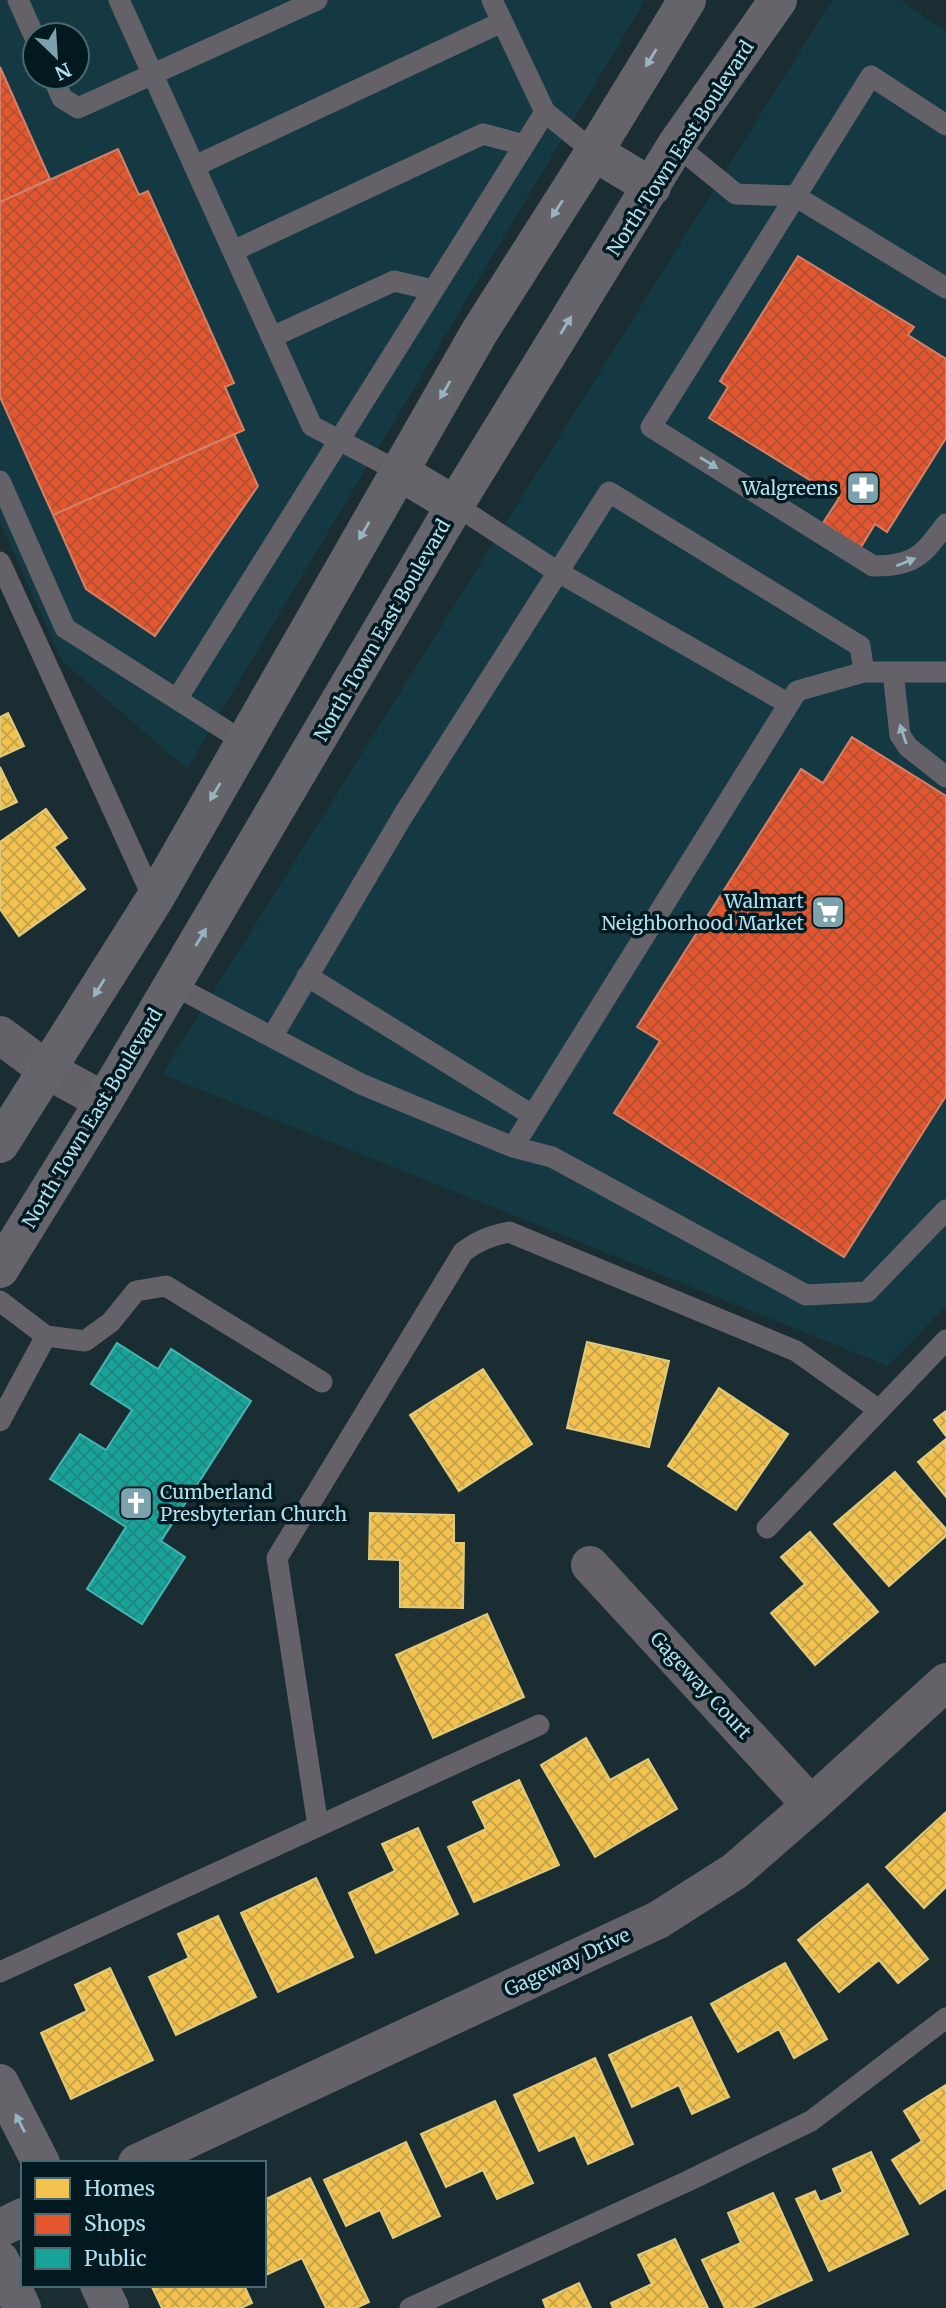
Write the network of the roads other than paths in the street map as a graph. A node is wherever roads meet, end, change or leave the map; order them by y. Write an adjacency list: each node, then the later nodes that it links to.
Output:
1 (18, 0): 7 (lane)
2 (119, 0): 9 (lane)
3 (317, 0): 9 (lane)
4 (492, 0): 8 (lane)
5 (687, 0): 15 (main road, one-way to 15)
6 (778, 0): 14 (main road, North Town East Boulevard)
7 (27, 21)
8 (502, 22): 11 (lane); 16 (lane)
9 (153, 74): 10 (lane); 16 (lane)
10 (59, 91)
11 (545, 112): 13 (lane); 15 (lane)
12 (946, 125): 18 (lane)
13 (524, 145): 19 (lane); 21 (lane)
14 (676, 145): 17 (main road, North Town East Boulevard); 18 (lane)
15 (594, 152): 17 (main road); 24 (main road, one-way to 24)
16 (195, 166): 19 (lane)
17 (652, 187): 26 (main road, North Town East Boulevard, one-way to 17)
18 (795, 196): 20 (lane); 27 (lane, one-way to 27)
19 (233, 251): 22 (lane)
20 (946, 288)
21 (433, 290): 22 (lane); 23 (lane)
22 (272, 337): 23 (lane)
23 (340, 440): 24 (lane); 33 (lane)
24 (398, 471): 26 (main road); 35 (main road, one-way to 35)
25 (0, 481): 33 (lane)
26 (455, 505): 29 (lane); 39 (main road, North Town East Boulevard, one-way to 26)
27 (946, 524)
28 (0, 562): 37 (lane)
29 (558, 572): 30 (lane); 34 (lane); 38 (lane)
30 (864, 672): 31 (lane); 34 (lane)
31 (893, 672): 32 (lane); 36 (lane, one-way to 31)
32 (946, 673)
33 (177, 699): 35 (lane)
34 (789, 704): 44 (lane)
35 (244, 742): 37 (main road, one-way to 37)
36 (946, 775)
37 (154, 900): 42 (main road, one-way to 42)
38 (307, 976): 41 (lane); 44 (lane)
39 (173, 985): 41 (lane); 43 (main road, North Town East Boulevard)
40 (0, 1035): 42 (street)
41 (272, 1037): 46 (lane)
42 (47, 1070): 43 (street); 45 (main road)
43 (104, 1101): 48 (main road, North Town East Boulevard)
44 (532, 1115): 46 (lane)
45 (0, 1144)
46 (513, 1147): 47 (lane)
47 (946, 1210)
48 (0, 1269)
49 (0, 1301): 50 (lane)
50 (46, 1336): 52 (lane); 54 (lane)
51 (946, 1339): 53 (lane)
52 (322, 1382)
53 (879, 1410): 55 (lane); 60 (lane)
54 (0, 1421)
55 (767, 1528)
56 (590, 1565): 59 (street, Gageway Court)
57 (946, 1682): 59 (street, Gageway Drive)
58 (539, 1725): 60 (lane)
59 (811, 1805): 65 (street, Gageway Drive)
60 (318, 1826): 61 (lane)
61 (0, 1972)
62 (946, 2018): 72 (lane)
63 (0, 2083): 64 (main road, one-way to 63)
64 (39, 2161)
65 (141, 2161)
66 (21, 2218): 67 (street)
67 (0, 2228)
68 (0, 2260): 70 (main road)
69 (100, 2287): 71 (main road)
70 (22, 2308)
71 (110, 2308)
72 (410, 2308)

